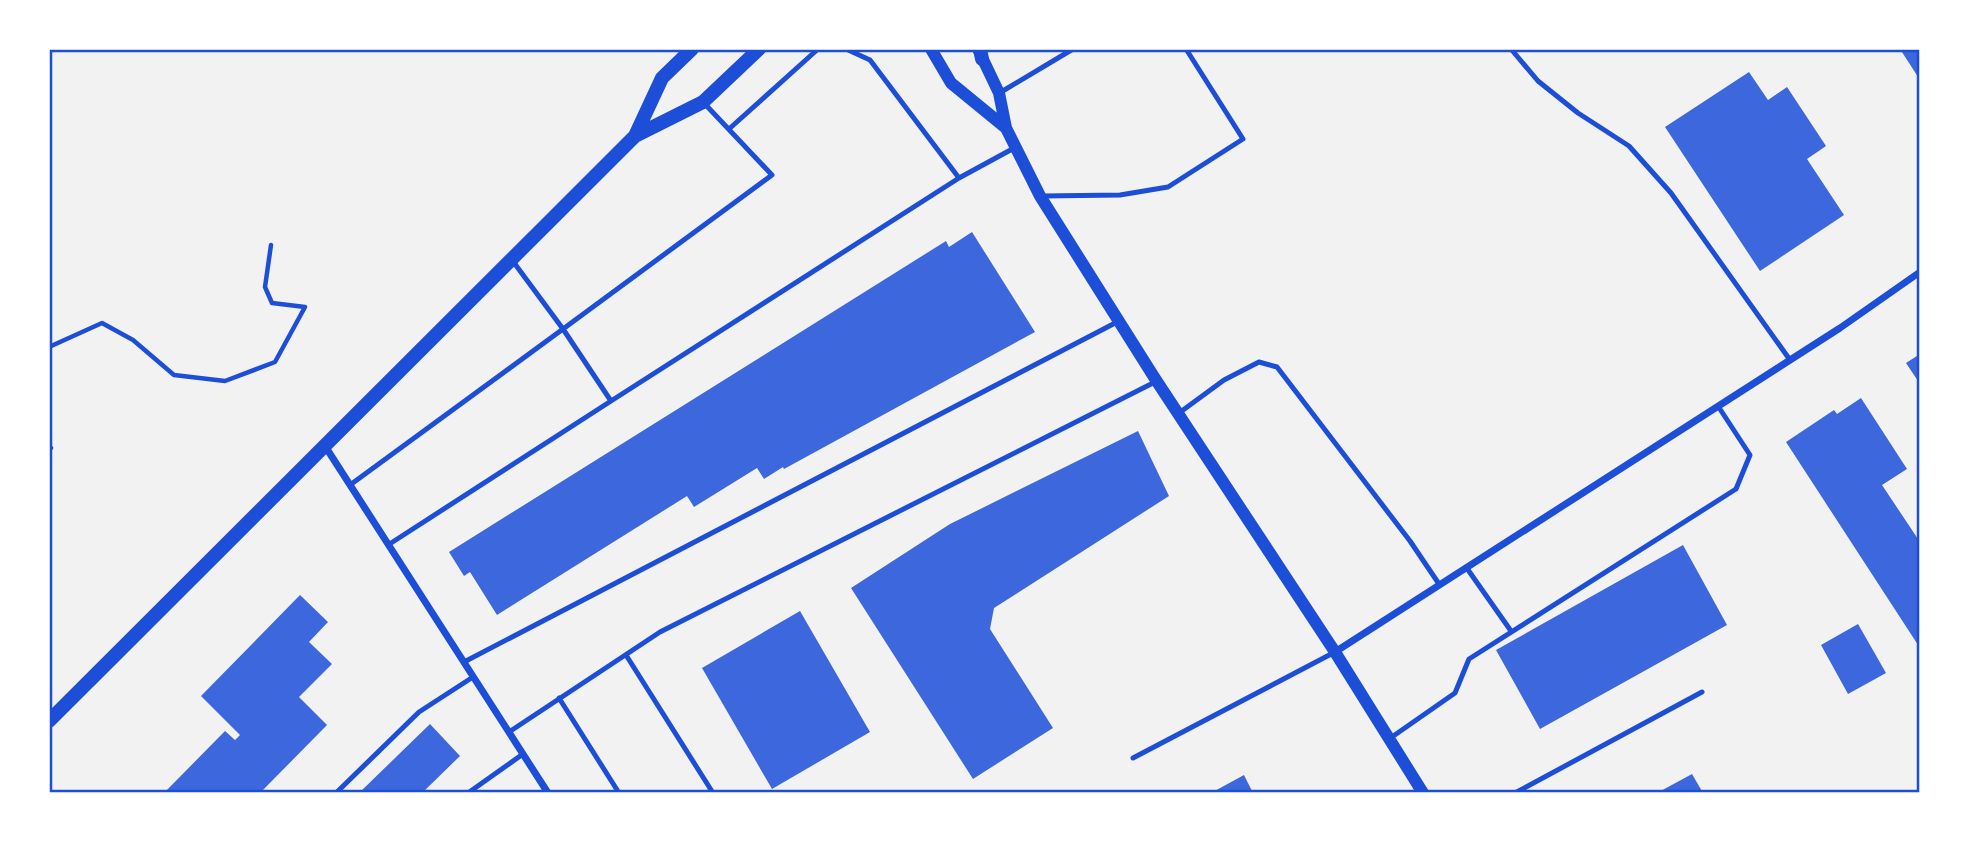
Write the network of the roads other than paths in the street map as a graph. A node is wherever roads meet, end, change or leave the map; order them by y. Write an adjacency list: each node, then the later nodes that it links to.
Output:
1 (692, 49): 14 (main road)
2 (759, 49): 11 (main road)
3 (818, 49): 13 (lane)
4 (846, 49): 16 (lane)
5 (931, 49): 12 (street)
6 (1073, 49): 10 (lane)
7 (1186, 49): 17 (lane)
8 (1511, 49): 22 (lane)
9 (980, 52): 10 (street)
10 (999, 93): 12 (street)
11 (703, 102): 13 (lane); 14 (main road)
12 (1006, 128): 15 (street)
13 (729, 130): 21 (lane)
14 (635, 136): 18 (main road)
15 (1016, 147): 16 (lane); 17 (street)
16 (959, 178): 24 (lane)
17 (1040, 196): 20 (street)
18 (512, 259): 21 (lane); 27 (main road)
19 (1920, 272): 22 (street)
20 (1119, 321): 23 (street); 35 (lane)
21 (563, 329): 24 (lane); 28 (lane)
22 (1790, 360): 25 (street)
23 (1157, 381): 26 (street); 34 (lane)
24 (611, 401): 29 (lane)
25 (1718, 406): 30 (street); 32 (lane)
26 (1178, 414): 31 (lane); 33 (street)
27 (325, 446): 28 (street); 39 (main road)
28 (350, 485): 29 (street)
29 (388, 545): 35 (street)
30 (1466, 567): 31 (street); 32 (lane)
31 (1439, 584): 33 (street)
32 (1511, 631): 41 (lane)
33 (1335, 652): 41 (street); 43 (lane)
34 (626, 655): 38 (lane); 48 (lane)
35 (464, 662): 36 (street)
36 (474, 677): 40 (street); 44 (lane)
37 (1702, 692): 50 (lane)
38 (559, 698): 40 (lane); 47 (lane)
39 (49, 721)
40 (509, 732): 42 (street)
41 (1389, 738): 49 (street)
42 (523, 754): 45 (lane); 46 (street)
43 (1133, 758)
44 (336, 793)
45 (468, 793)
46 (548, 793)
47 (619, 793)
48 (713, 793)
49 (1423, 793)
50 (1515, 793)

